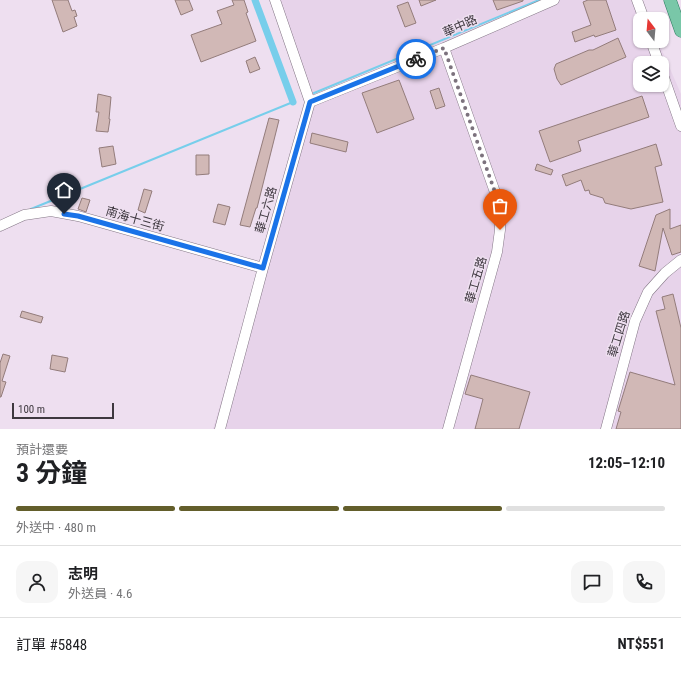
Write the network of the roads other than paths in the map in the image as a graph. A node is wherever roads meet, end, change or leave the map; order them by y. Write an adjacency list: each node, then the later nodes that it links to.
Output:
1 (275, 0): 11 (street)
2 (554, 0): 9 (street, 華中路)
3 (637, 0): 7 (street)
4 (670, 0): 8 (main road)
5 (678, 0): 6 (main road)
6 (681, 8)
7 (641, 12)
8 (681, 31)
9 (444, 48): 11 (street, 華中路); 17 (street, 華工五路)
10 (669, 92): 12 (street)
11 (310, 102): 15 (street, 華工六路)
12 (681, 126)
13 (0, 226): 15 (street, 南海十三街)
14 (681, 260): 18 (street, 華工四路)
15 (263, 268): 16 (street, 華工六路)
16 (220, 429)
17 (448, 429)
18 (606, 429)

